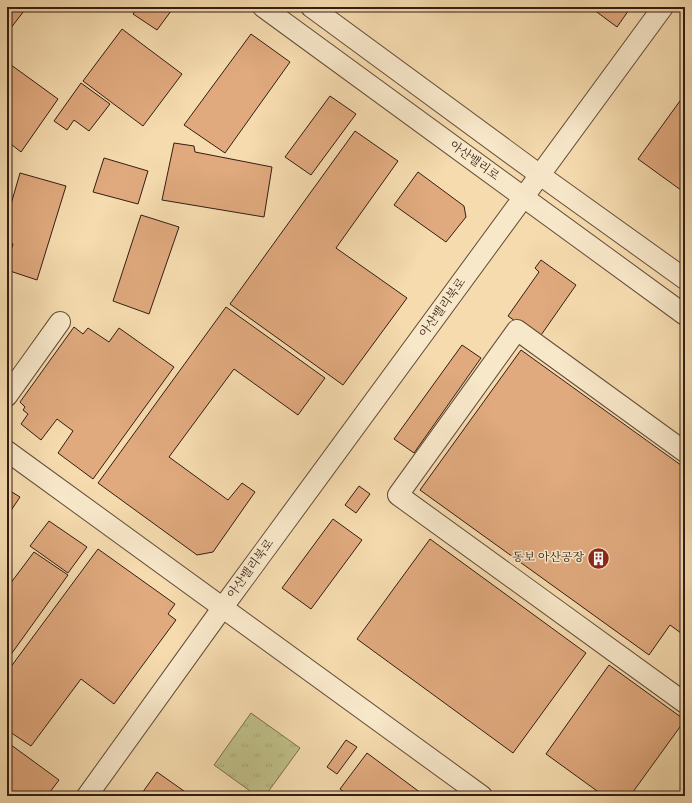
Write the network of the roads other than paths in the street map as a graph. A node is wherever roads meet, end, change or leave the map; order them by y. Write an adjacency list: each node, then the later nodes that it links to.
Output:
1 (263, 7): 5 (street, 아산밸리로)
2 (311, 7): 4 (street)
3 (663, 7): 4 (street, 아산밸리북로)
4 (540, 175): 5 (street, 아산밸리북로); 6 (street)
5 (524, 197): 7 (street, 아산밸리로); 12 (street, 아산밸리북로)
6 (685, 279)
7 (685, 315)
8 (60, 322): 9 (street)
9 (7, 396)
10 (7, 451): 12 (street, 아산밸리북로)
11 (685, 452): 13 (street)
12 (223, 608): 14 (street, 아산밸리북로); 15 (street)
13 (685, 703)
14 (87, 796)
15 (482, 796)

